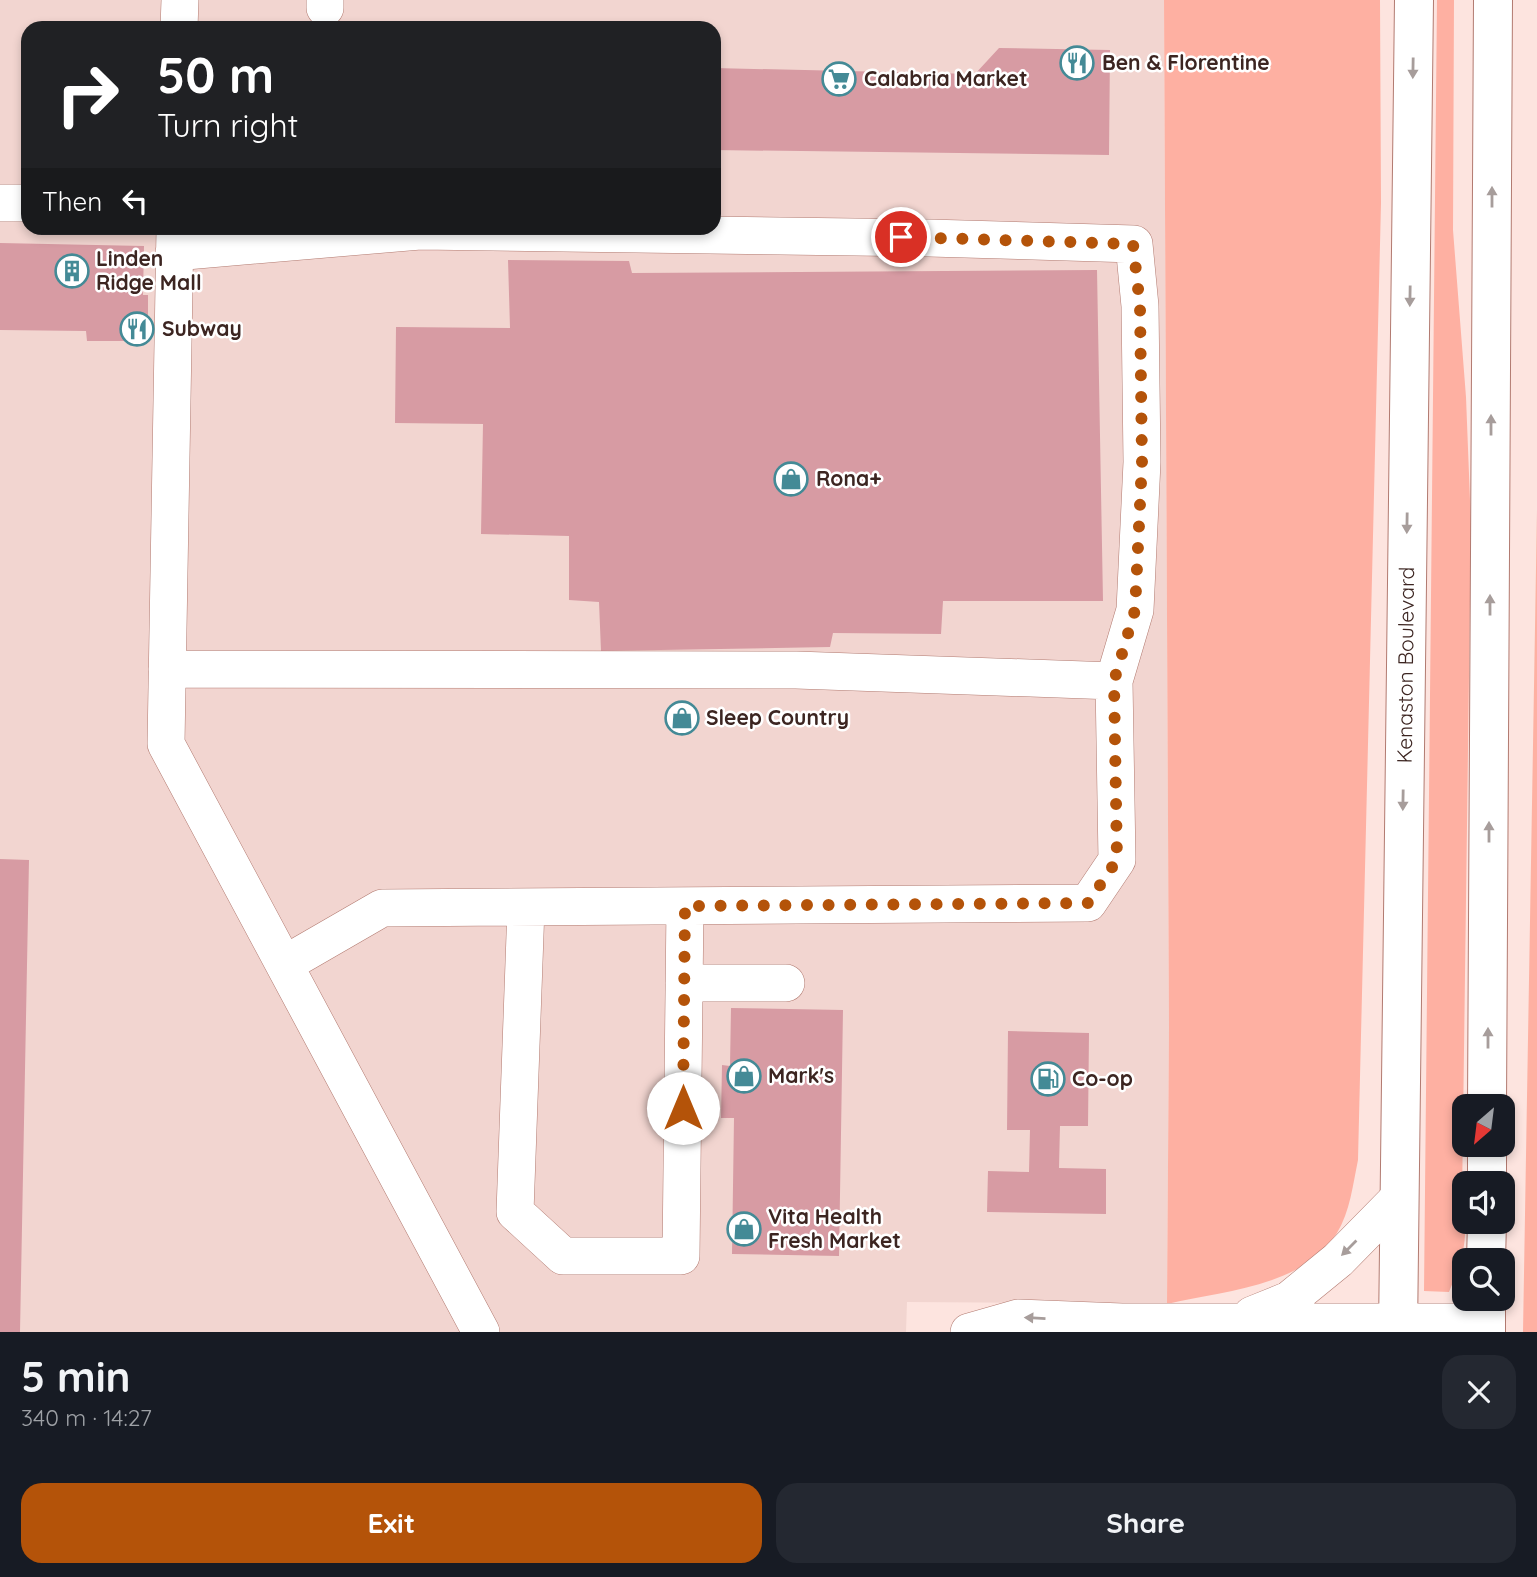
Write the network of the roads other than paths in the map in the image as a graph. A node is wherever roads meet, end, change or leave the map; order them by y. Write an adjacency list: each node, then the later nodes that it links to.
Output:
1 (180, 0): 4 (lane)
2 (1414, 0): 18 (main road, Kenaston Boulevard, one-way to 18)
3 (1493, 0): 17 (main road, one-way to 3)
4 (179, 21)
5 (0, 203): 6 (lane)
6 (21, 203)
7 (312, 235): 9 (lane)
8 (721, 235): 11 (lane)
9 (175, 240): 10 (lane)
10 (167, 669): 11 (lane); 14 (lane)
11 (1114, 681): 12 (lane)
12 (685, 906): 13 (lane); 15 (lane)
13 (526, 907): 14 (lane); 15 (lane)
14 (285, 964): 22 (lane)
15 (684, 983): 16 (lane)
16 (786, 983)
17 (1487, 1094)
18 (1397, 1200): 20 (lane, one-way to 20); 21 (main road, Kenaston Boulevard)
19 (1486, 1318): 21 (lane)
20 (1238, 1320): 21 (lane); 23 (lane, one-way to 23)
21 (1398, 1327)
22 (481, 1332)
23 (968, 1332)

